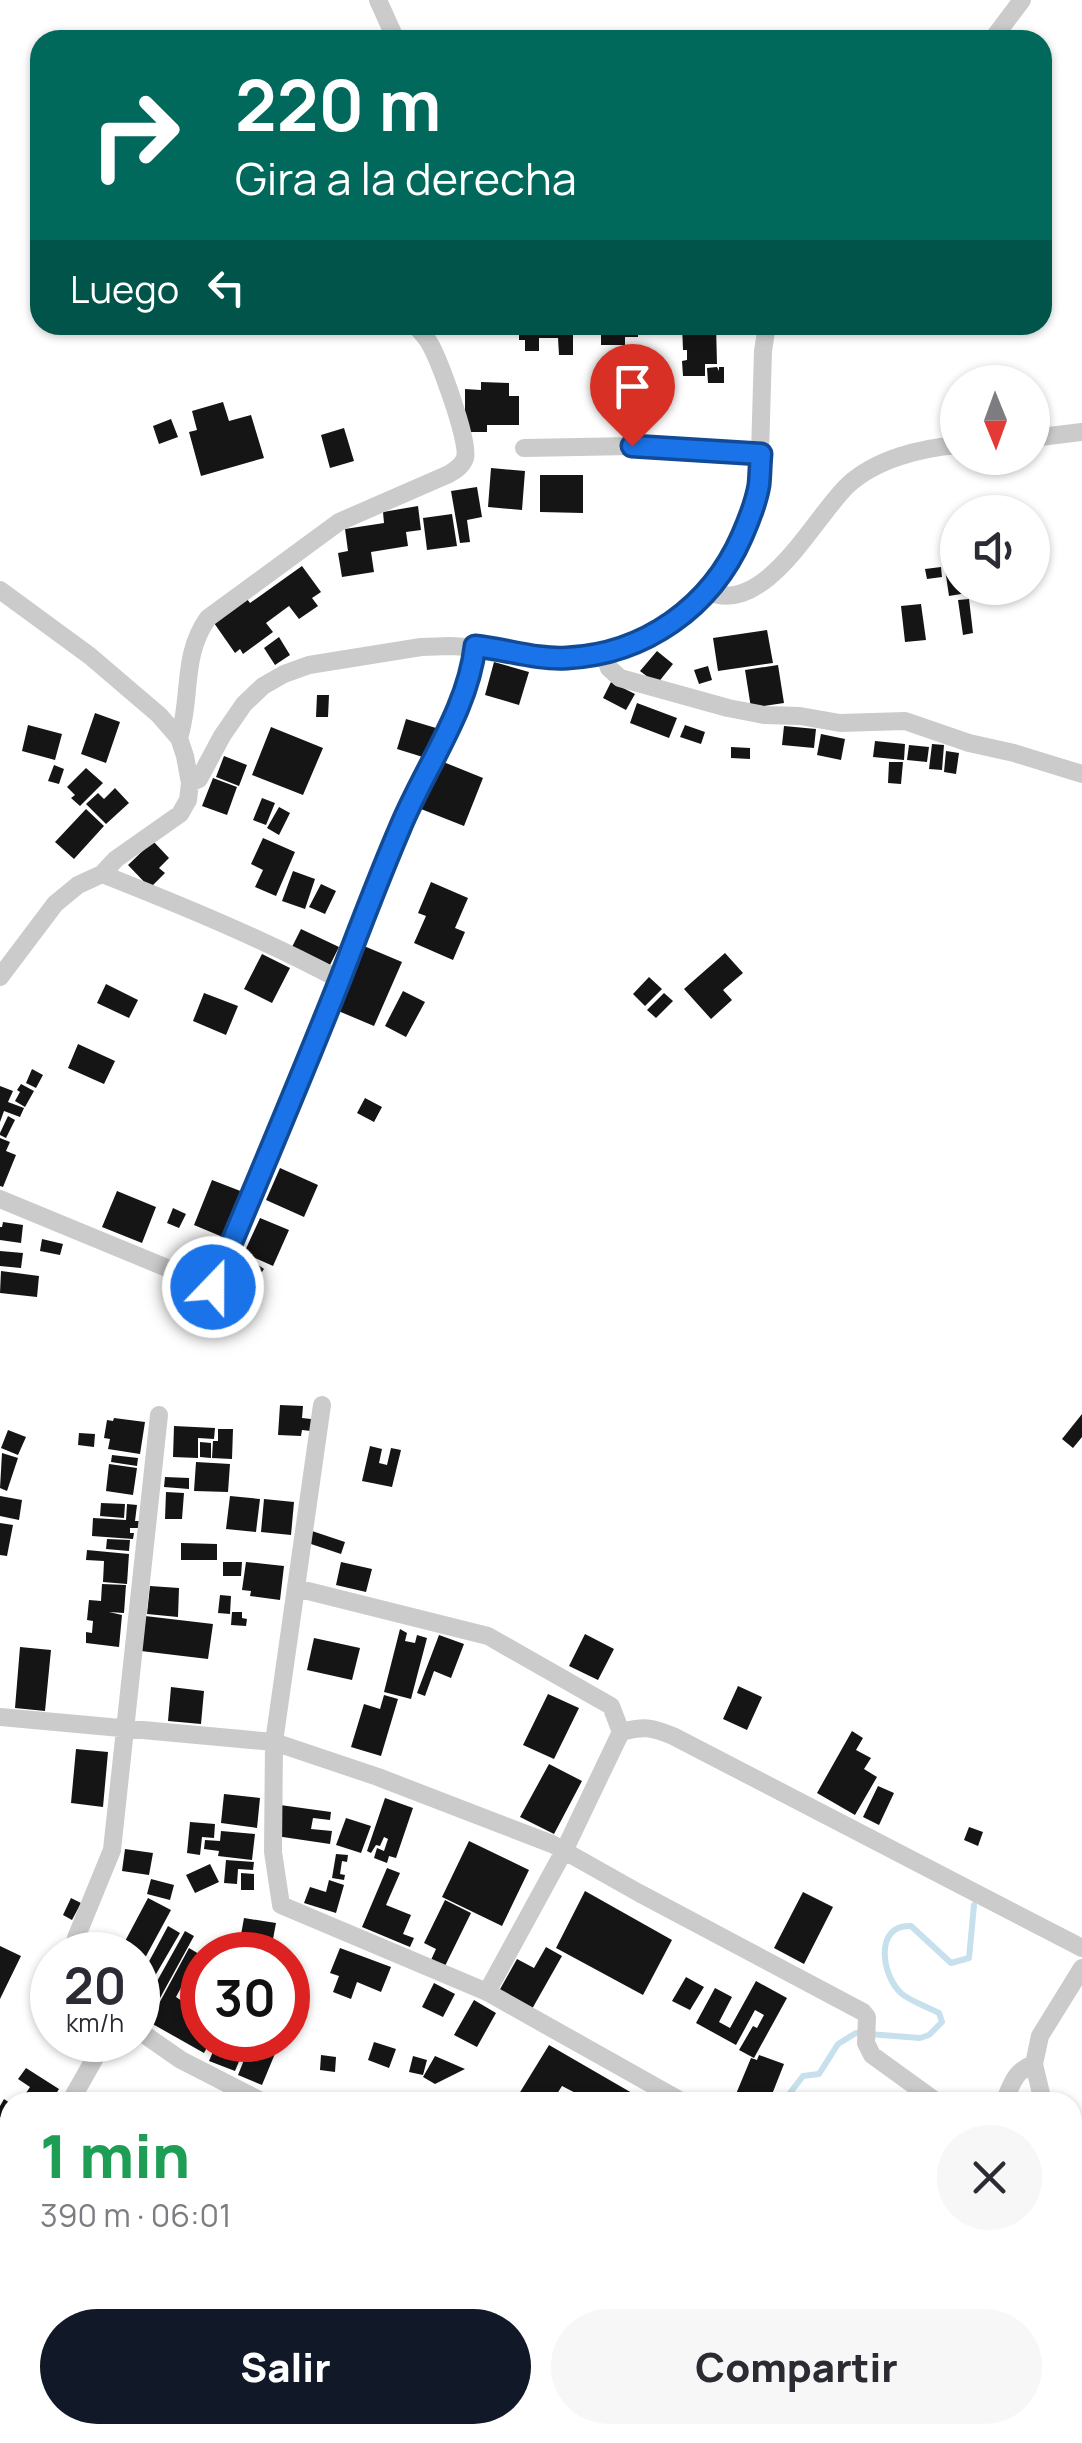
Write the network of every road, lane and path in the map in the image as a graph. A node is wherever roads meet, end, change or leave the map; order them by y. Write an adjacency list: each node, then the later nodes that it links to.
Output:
1 (378, 0): 3 (street)
2 (1022, 0): 4 (street)
3 (392, 30)
4 (1000, 30)
5 (424, 335): 16 (street)
6 (765, 335): 11 (street)
7 (1082, 432): 8 (street)
8 (1050, 436)
9 (524, 448): 11 (street)
10 (940, 448): 13 (street)
11 (761, 454): 13 (street)
12 (0, 590): 16 (street)
13 (708, 592): 15 (street)
14 (475, 646): 15 (street); 18 (street); 21 (street)
15 (603, 652): 17 (street)
16 (179, 738): 18 (street)
17 (1082, 774)
18 (190, 783): 19 (street)
19 (102, 874): 20 (street); 21 (street)
20 (0, 977)
21 (340, 980): 22 (street)
22 (0, 1198)
23 (322, 1405): 25 (street)
24 (159, 1415): 27 (street)
25 (296, 1588): 28 (street); 29 (street)
26 (0, 1716): 27 (street)
27 (124, 1728): 29 (street); 31 (street)
28 (621, 1732): 30 (street); 32 (street)
29 (274, 1742): 30 (street); 34 (street)
30 (564, 1851): 34 (street); 41 (street)
31 (78, 1932)
32 (1082, 1948)
33 (1082, 1968): 37 (street)
34 (487, 1992): 40 (street)
35 (160, 2045): 39 (street)
36 (93, 2062): 38 (street)
37 (1034, 2064): 42 (street); 43 (street)
38 (76, 2092)
39 (243, 2092)
40 (665, 2092)
41 (922, 2092)
42 (1009, 2092)
43 (1041, 2092)

